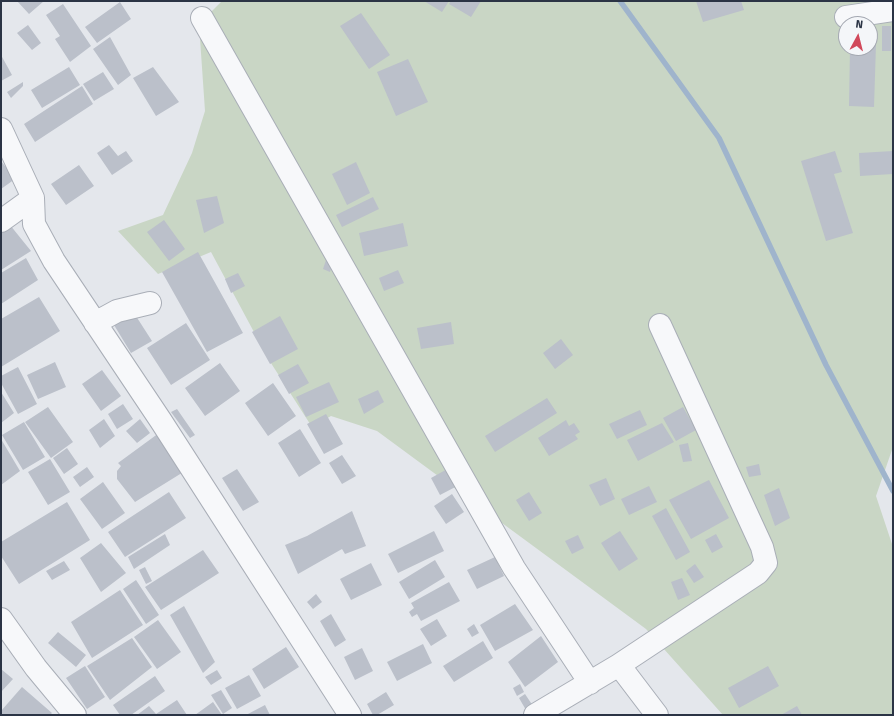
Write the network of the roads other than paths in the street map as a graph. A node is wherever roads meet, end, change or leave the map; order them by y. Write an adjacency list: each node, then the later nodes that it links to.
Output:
1 (893, 10): 2 (street)
2 (853, 16)
3 (202, 18): 12 (street)
4 (1, 129): 5 (street)
5 (33, 198): 6 (street); 8 (street)
6 (1, 221)
7 (150, 303): 8 (street)
8 (96, 323): 14 (street)
9 (660, 325): 11 (street)
10 (1, 619): 13 (street)
11 (619, 665): 12 (street); 16 (street)
12 (590, 683): 15 (street)
13 (75, 715)
14 (350, 715)
15 (535, 715)
16 (656, 715)

